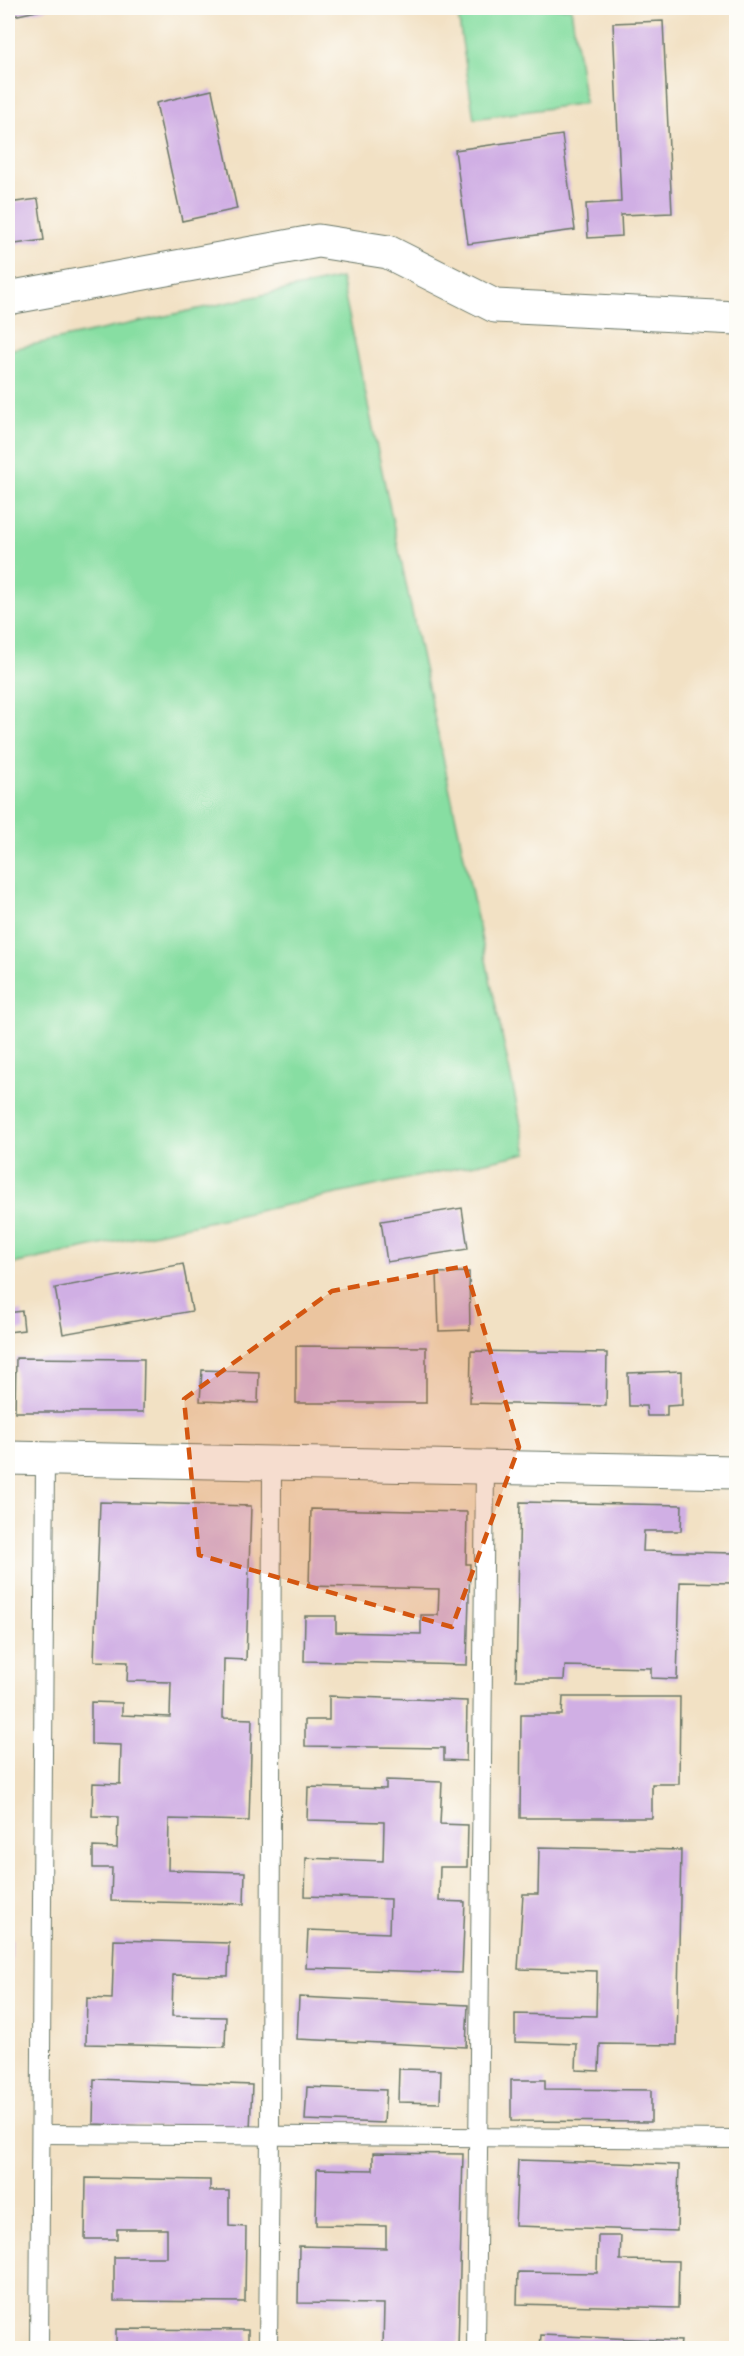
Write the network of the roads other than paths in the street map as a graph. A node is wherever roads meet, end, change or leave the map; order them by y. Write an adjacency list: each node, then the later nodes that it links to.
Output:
1 (8, 298): 2 (street)
2 (736, 318)
3 (8, 1458): 4 (street)
4 (45, 1459): 5 (street); 8 (lane)
5 (272, 1463): 6 (street); 9 (lane)
6 (485, 1468): 7 (street); 10 (lane)
7 (736, 1472)
8 (41, 2134): 9 (lane); 12 (lane)
9 (270, 2135): 10 (lane); 13 (lane)
10 (477, 2137): 11 (lane); 14 (lane)
11 (736, 2139)
12 (39, 2349)
13 (268, 2349)
14 (476, 2349)

